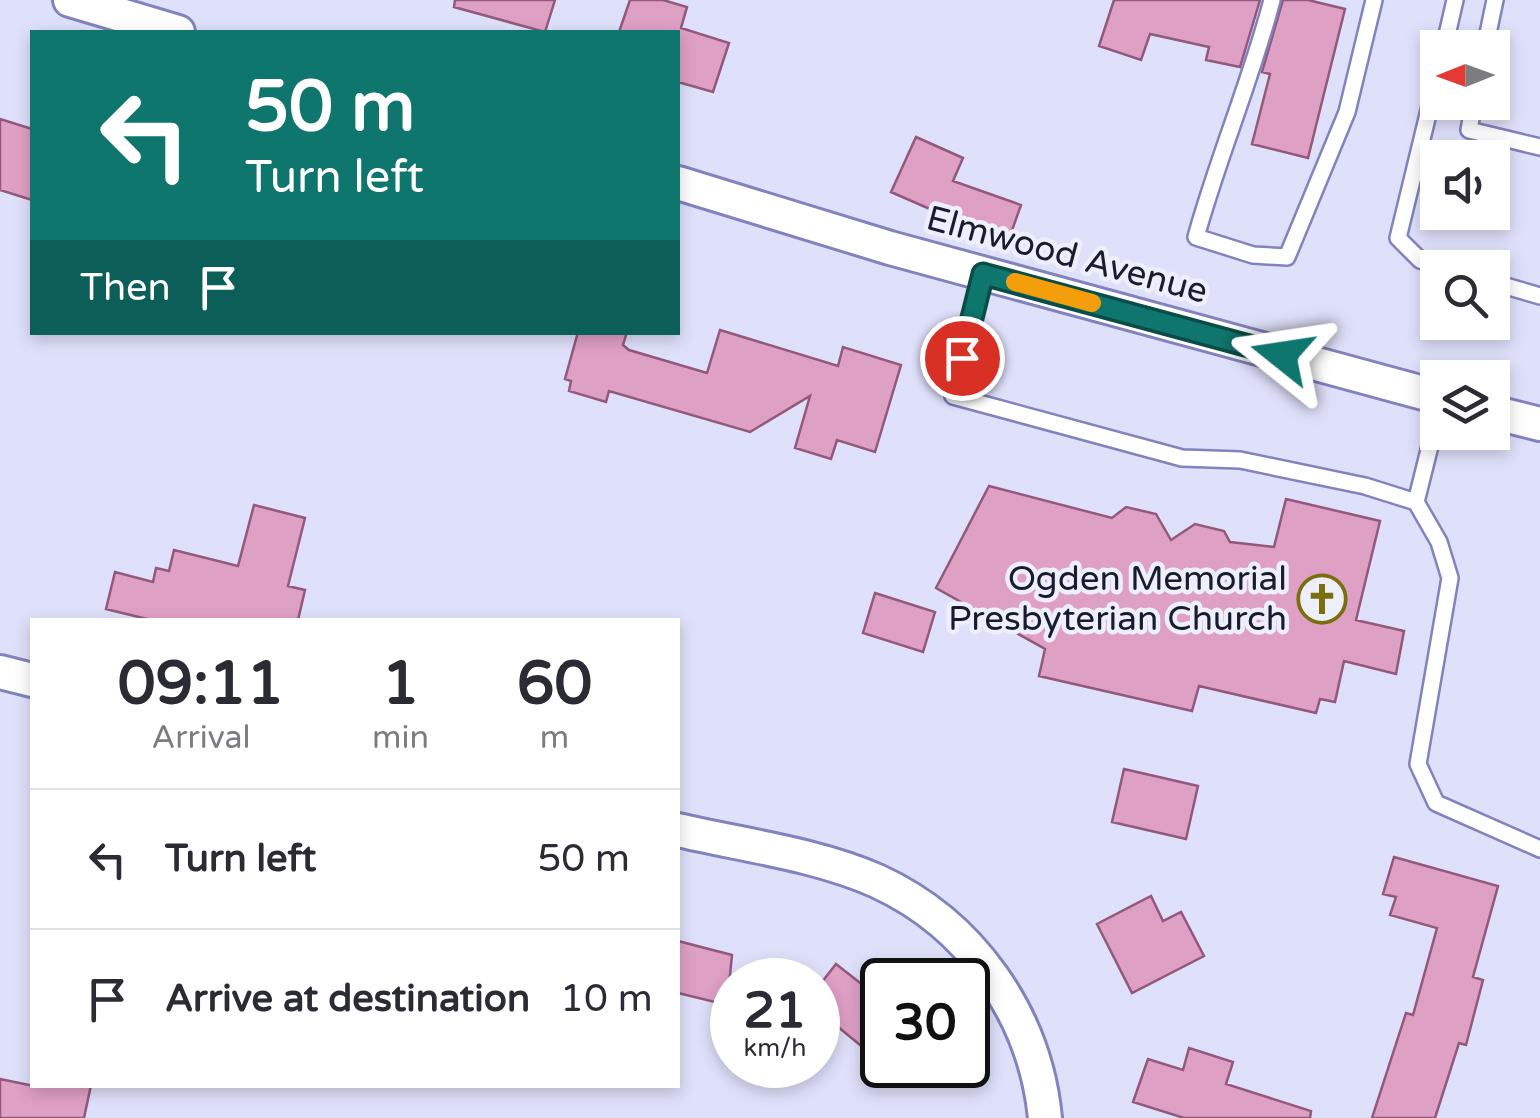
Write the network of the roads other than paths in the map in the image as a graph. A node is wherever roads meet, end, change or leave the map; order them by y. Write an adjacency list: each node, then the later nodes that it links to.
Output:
1 (70, 0): 6 (street)
2 (1272, 0): 3 (lane)
3 (1374, 0)
4 (1455, 0): 7 (lane)
5 (1495, 0): 8 (lane)
6 (171, 30)
7 (1448, 30)
8 (1489, 30)
9 (1427, 120): 13 (lane)
10 (1470, 120): 11 (lane)
11 (1540, 147)
12 (680, 185): 14 (street, Elmwood Avenue)
13 (1420, 260)
14 (983, 274): 17 (street, Elmwood Avenue); 21 (lane)
15 (1510, 287): 16 (lane)
16 (1540, 296)
17 (1420, 393)
18 (1510, 416): 19 (street)
19 (1540, 424)
20 (1429, 450): 21 (lane)
21 (1416, 502): 25 (lane)
22 (0, 672): 23 (street)
23 (30, 680)
24 (680, 831): 26 (street)
25 (1540, 849)
26 (1045, 1118)

